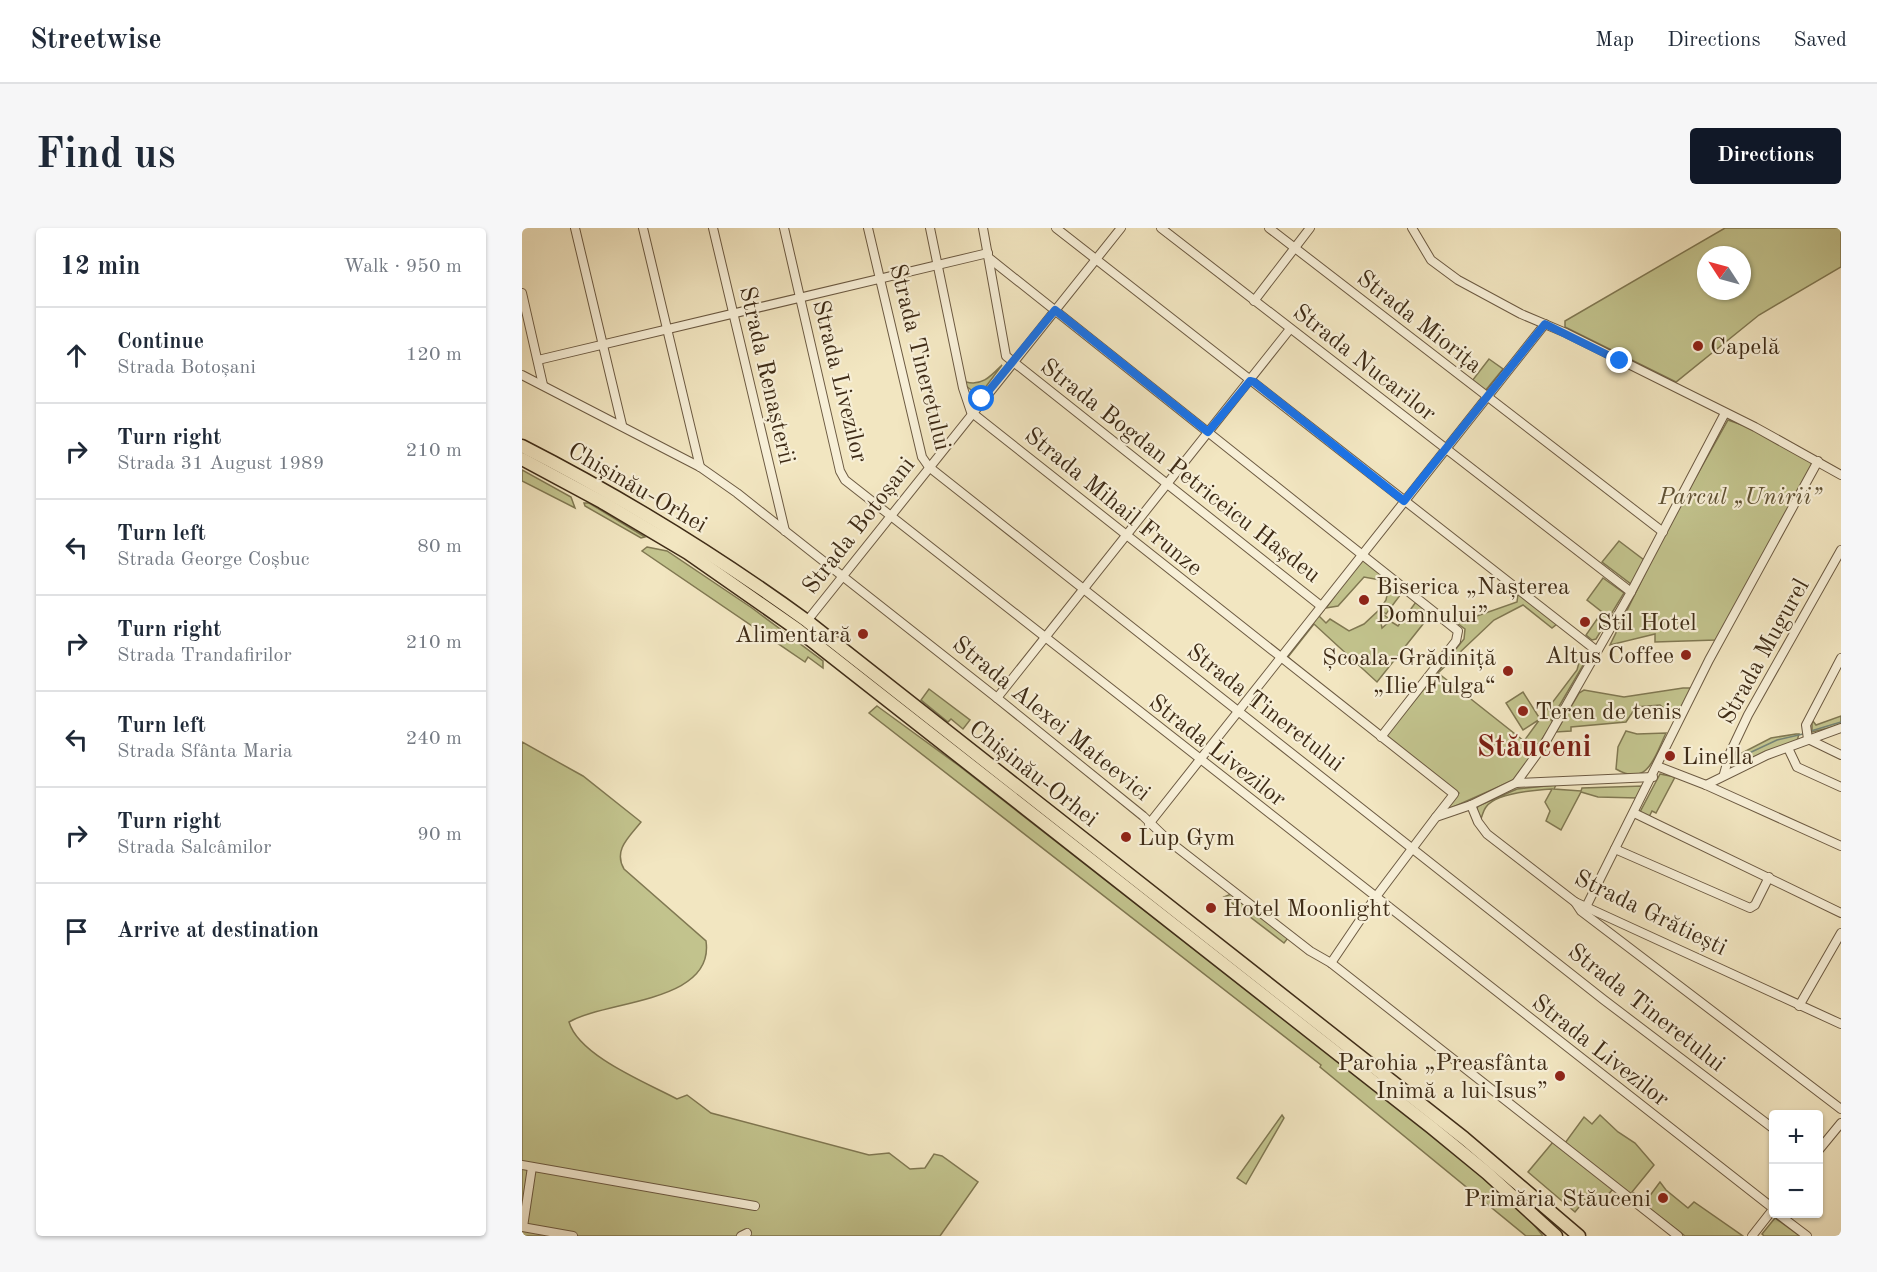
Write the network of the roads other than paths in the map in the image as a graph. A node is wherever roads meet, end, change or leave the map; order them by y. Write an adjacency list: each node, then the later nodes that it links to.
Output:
1 (575, 228): 27 (street)
2 (643, 228): 26 (street)
3 (713, 228): 23 (street, Strada Renașterii)
4 (784, 228): 20 (street, Strada Livezilor)
5 (868, 228): 18 (street, Strada Tineretului)
6 (930, 228): 17 (street)
7 (984, 228): 15 (street, Strada Bogdan Petriceicu Hașdeu)
8 (1056, 228): 16 (street)
9 (1121, 228): 16 (street, Strada Botoșani)
10 (1161, 228): 21 (street, Strada Nucarilor)
11 (1269, 228): 14 (street, Strada Miorița)
12 (1310, 228): 14 (street)
13 (1412, 228): 24 (street)
14 (1294, 248): 21 (street); 33 (street, Strada Miorița)
15 (988, 255): 17 (street); 22 (street); 29 (street, Strada Bogdan Petriceicu Hașdeu)
16 (1096, 259): 22 (street, Strada Botoșani); 31 (street)
17 (938, 264): 18 (street); 34 (street)
18 (879, 278): 20 (street); 42 (street, Strada Tineretului)
19 (522, 293): 28 (street)
20 (801, 298): 23 (street); 47 (street, Strada Livezilor)
21 (1254, 301): 25 (street, Strada Nucarilor)
22 (1055, 310): 29 (street, Strada Botoșani); 37 (street)
23 (732, 313): 26 (street); 48 (street, Strada Renașterii)
24 (1545, 324): 33 (street); 35 (street)
25 (1290, 329): 31 (street); 39 (street, Strada Nucarilor)
26 (667, 331): 27 (street); 43 (street)
27 (603, 345): 28 (street); 36 (street)
28 (538, 360): 32 (street)
29 (1013, 362): 34 (street, Strada Botoșani); 45 (street, Strada Bogdan Petriceicu Hașdeu)
30 (522, 375): 32 (street, Strada Alexei Mateevici)
31 (1250, 381): 37 (street); 46 (street)
32 (543, 385): 36 (street, Strada Alexei Mateevici)
33 (1487, 397): 39 (street); 49 (street, Strada Miorița)
34 (971, 412): 42 (street, Strada Botoșani); 50 (street, Strada Mihail Frunze)
35 (1725, 413): 41 (street); 49 (street)
36 (622, 425): 43 (street, Strada Alexei Mateevici)
37 (1208, 432): 45 (street); 52 (street)
38 (522, 446): 57 (highway, Chișinău-Orhei)
39 (1446, 450): 46 (street); 55 (street, Strada Nucarilor)
40 (522, 459): 104 (highway, Chișinău-Orhei)
41 (1818, 461): 44 (street); 70 (street)
42 (929, 466): 47 (street, Strada Botoșani); 54 (street, Strada Tineretului)
43 (700, 467): 48 (street, Strada Alexei Mateevici)
44 (1841, 475)
45 (1167, 484): 50 (street); 56 (street, Strada Bogdan Petriceicu Hașdeu)
46 (1404, 501): 52 (street); 59 (street)
47 (891, 516): 53 (street, Strada Botoșani); 58 (street, Strada Livezilor)
48 (785, 531): 53 (street, Strada Alexei Mateevici)
49 (1663, 532): 55 (street)
50 (1127, 537): 54 (street); 60 (street, Strada Mihail Frunze)
51 (1841, 550): 71 (street, Strada Mugurel)
52 (1363, 553): 56 (street); 65 (street)
53 (843, 576): 57 (street, Strada Botoșani); 62 (street, Strada Alexei Mateevici)
54 (1085, 589): 58 (street); 63 (street, Strada Tineretului)
55 (1631, 591): 59 (street)
56 (1321, 606): 60 (street)
57 (807, 621): 105 (highway, Chișinău-Orhei)
58 (1046, 639): 62 (street); 69 (street, Strada Livezilor)
59 (1597, 651): 73 (street)
60 (1280, 658): 63 (street); 65 (street, Strada Mihail Frunze)
61 (1841, 658): 66 (street)
62 (997, 698): 79 (street, Strada Alexei Mateevici)
63 (1238, 710): 69 (street); 81 (street, Strada Tineretului)
64 (1841, 728): 66 (street)
65 (1381, 737): 78 (street, Strada Mihail Frunze)
66 (1808, 739): 67 (street); 68 (street)
67 (1788, 748): 71 (street); 75 (street)
68 (1841, 755)
69 (1199, 760): 79 (street); 84 (street, Strada Livezilor)
70 (1657, 766): 72 (street); 74 (street)
71 (1724, 774): 74 (street)
72 (1653, 777): 73 (street); 77 (street)
73 (1516, 783): 76 (street)
74 (1706, 784): 80 (street)
75 (1841, 787)
76 (1471, 805): 78 (street); 85 (street, Strada Grătiești)
77 (1634, 813): 82 (street); 83 (street)
78 (1436, 817): 81 (street)
79 (1149, 824): 89 (street, Strada Alexei Mateevici)
80 (1841, 846)
81 (1412, 848): 84 (street); 94 (street, Strada Tineretului)
82 (1615, 849): 83 (street); 86 (street)
83 (1769, 877): 87 (street)
84 (1375, 898): 89 (street); 99 (street, Strada Livezilor)
85 (1575, 902): 86 (street, Strada Grătiești); 92 (street)
86 (1586, 907): 90 (street, Strada Grătiești)
87 (1841, 913)
88 (1841, 933): 90 (street)
89 (1331, 963): 106 (street, Strada Alexei Mateevici)
90 (1799, 1006): 91 (street, Strada Grătiești)
91 (1840, 1022)
92 (1841, 1109)
93 (1841, 1123): 95 (street)
94 (1769, 1126)
95 (1823, 1145)
96 (522, 1165): 97 (street)
97 (532, 1167): 98 (street); 102 (street)
98 (754, 1206)
99 (1769, 1206)
100 (1769, 1214): 107 (street)
101 (1783, 1218): 108 (street)
102 (522, 1227): 103 (street)
103 (573, 1236)
104 (1556, 1236)
105 (1579, 1236)
106 (1678, 1236)
107 (1752, 1236)
108 (1807, 1236)

